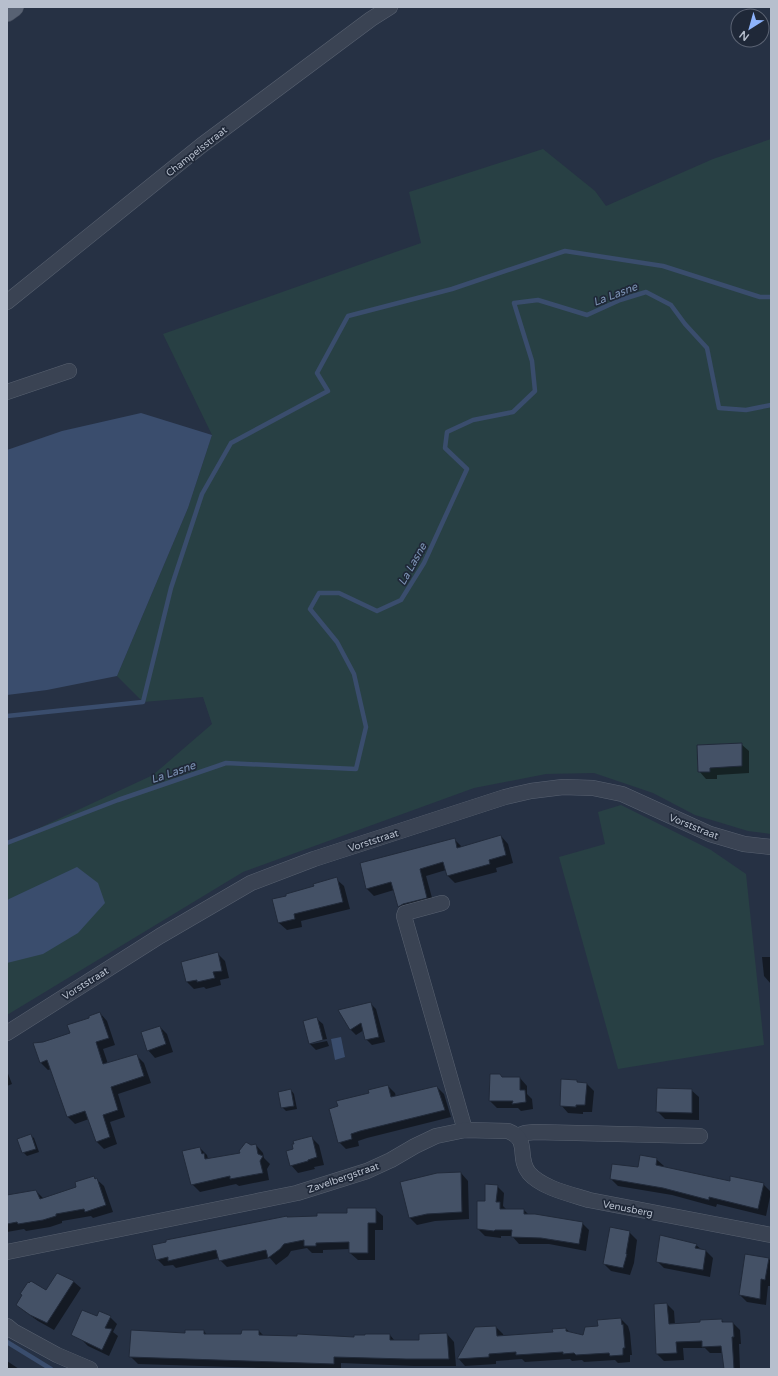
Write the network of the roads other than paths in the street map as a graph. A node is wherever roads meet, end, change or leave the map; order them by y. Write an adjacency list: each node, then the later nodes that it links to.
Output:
1 (14, 7): 3 (main road)
2 (390, 7): 4 (street, Champelsstraat)
3 (7, 12)
4 (7, 302)
5 (69, 371): 6 (street)
6 (7, 392)
7 (771, 847): 9 (street, Vorststraat)
8 (442, 903): 10 (street)
9 (7, 1033)
10 (465, 1130): 11 (street, Zavelbergstraat); 14 (street, Zavelbergstraat)
11 (517, 1136): 12 (street, Zavelbergstraat); 13 (street, Venusberg)
12 (700, 1136)
13 (771, 1235)
14 (7, 1252)
15 (7, 1326): 16 (street)
16 (90, 1369)

